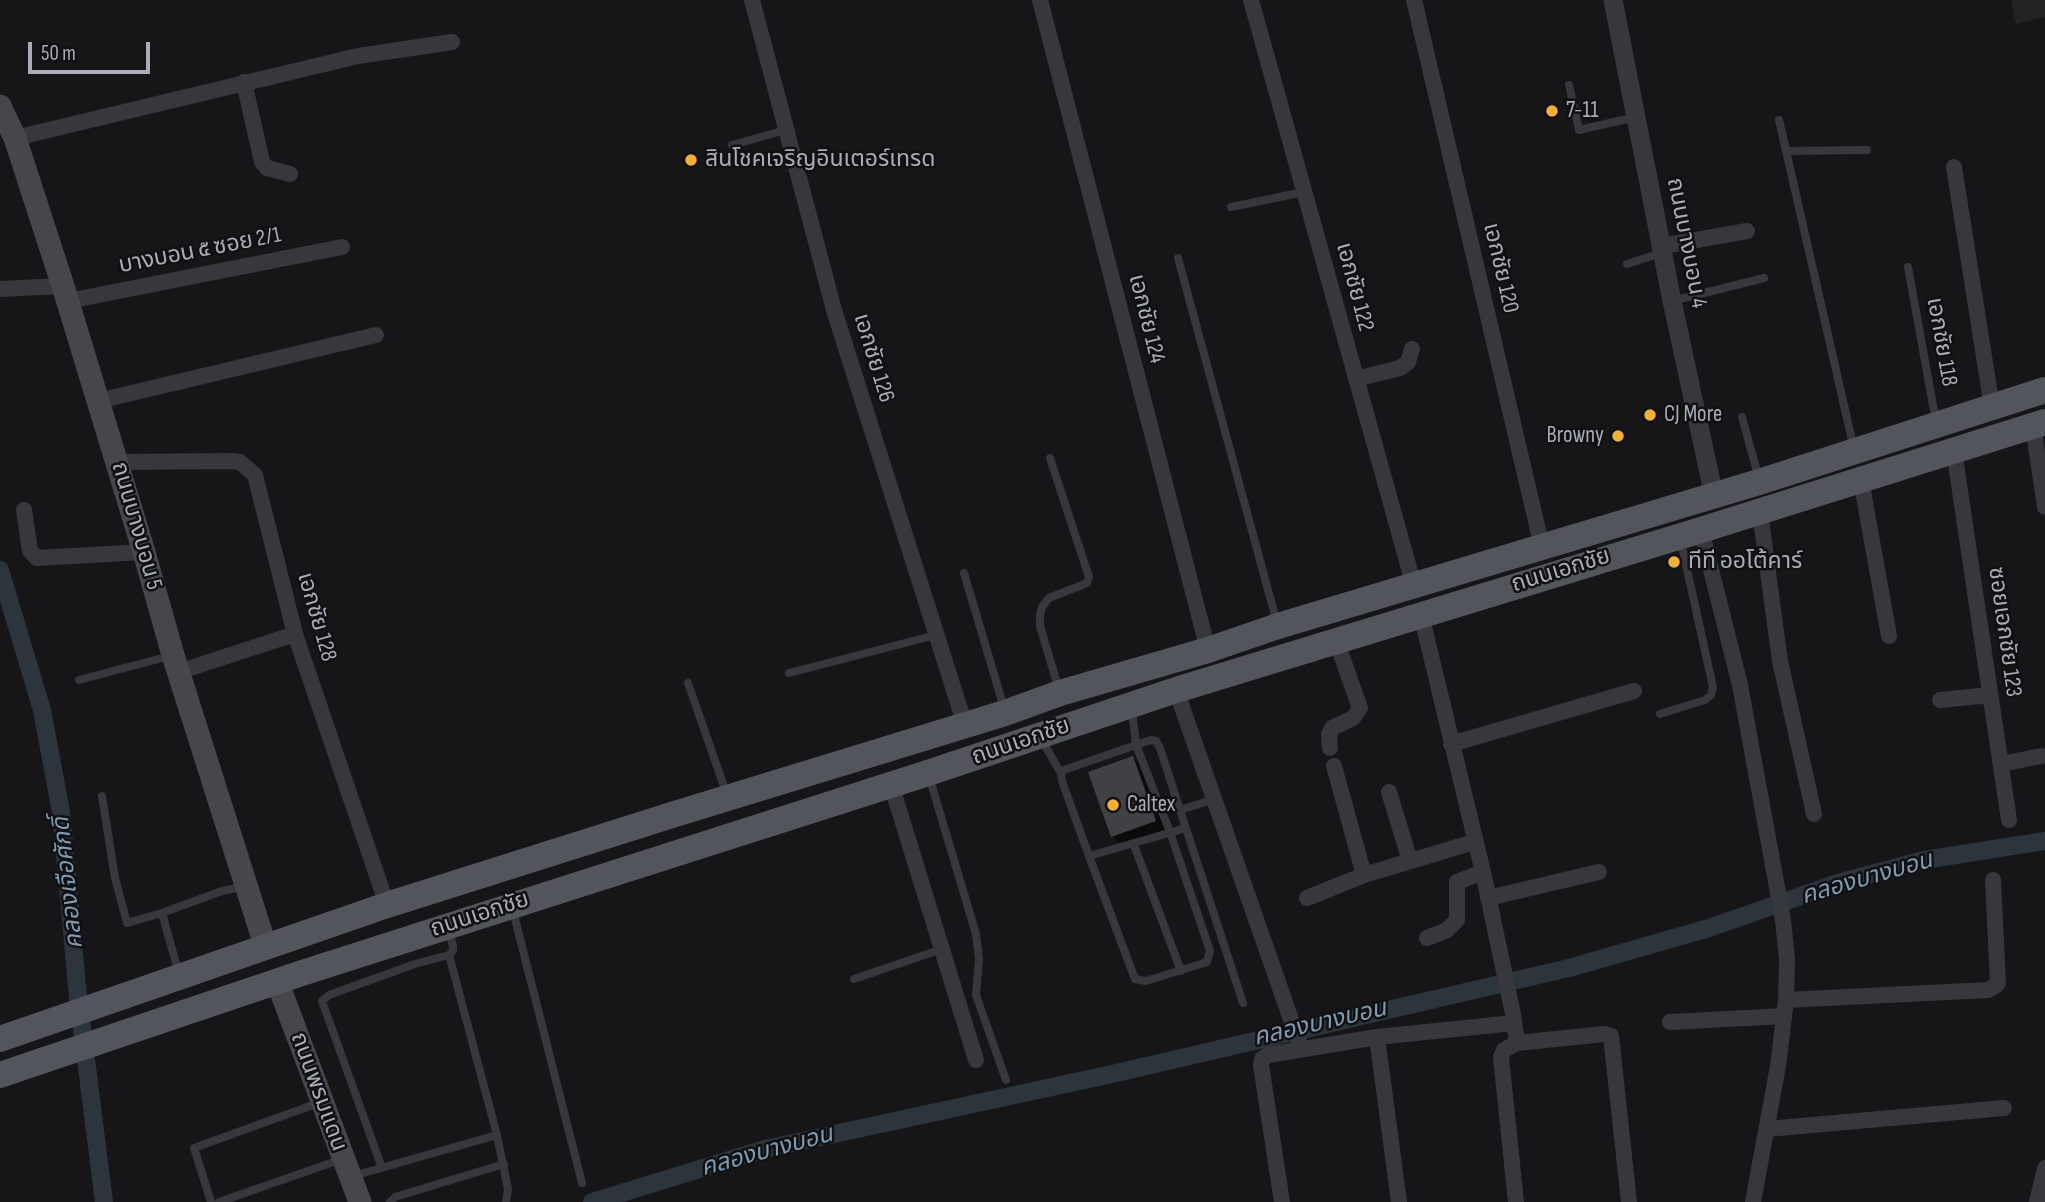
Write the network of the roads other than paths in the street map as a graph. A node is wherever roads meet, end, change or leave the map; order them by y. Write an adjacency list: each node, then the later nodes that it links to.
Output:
1 (752, 0): 12 (street, เอกชัย 126)
2 (1040, 0): 61 (street, เอกชัย 124)
3 (1251, 0): 19 (street, เอกชัย 122)
4 (1413, 0): 51 (street, เอกชัย 120)
5 (1613, 0): 10 (street, ถนนบางบอน 4)
6 (452, 41): 7 (street)
7 (244, 82): 13 (street); 18 (street)
8 (1569, 85): 10 (lane)
9 (0, 106): 13 (main road, ถนนบางบอน 5)
10 (1636, 117): 23 (street, ถนนบางบอน 4)
11 (1779, 120): 16 (lane)
12 (786, 130): 14 (lane); 58 (street, เอกชัย 126)
13 (15, 138): 29 (main road, ถนนบางบอน 5)
14 (732, 145)
15 (1867, 150): 16 (lane)
16 (1786, 151): 41 (lane)
17 (1954, 167): 36 (street)
18 (290, 174)
19 (1304, 192): 20 (lane); 33 (street, เอกชัย 122)
20 (1231, 208)
21 (1747, 232): 23 (street)
22 (342, 247): 29 (street, บางบอน ๕ ซอย 2/1)
23 (1662, 249): 25 (lane); 30 (street, ถนนบางบอน 4)
24 (1178, 257): 56 (lane)
25 (1627, 264)
26 (1908, 267): 39 (lane, เอกชัย 118)
27 (1764, 278): 30 (lane)
28 (0, 289): 29 (street, บางบอน ๕ ซอย 2/1)
29 (65, 293): 35 (main road, ถนนบางบอน 5)
30 (1672, 301): 46 (street, ถนนบางบอน 4)
31 (376, 335): 35 (street)
32 (1412, 349): 33 (street)
33 (1356, 379): 54 (street, เอกชัย 122)
34 (2045, 390): 36 (main road, ถนนเอกชัย)
35 (98, 401): 43 (main road, ถนนบางบอน 5)
36 (1992, 407): 39 (main road, ถนนเอกชัย)
37 (1742, 417): 45 (lane)
38 (2039, 424): 40 (main road, ถนนเอกชัย); 47 (street)
39 (1936, 425): 41 (main road, ถนนเอกชัย)
40 (1954, 451): 44 (main road, ถนนเอกชัย); 69 (street, ซอยเอกชัย 123)
41 (1854, 452): 45 (main road, ถนนเอกชัย)
42 (1050, 458): 68 (lane)
43 (117, 462): 52 (main road, ถนนบางบอน 5); 57 (street, เอกชัย 128)
44 (1861, 480): 49 (main road, ถนนเอกชัย); 59 (street)
45 (1759, 482): 46 (main road, ถนนเอกชัย)
46 (1714, 496): 51 (main road, ถนนเอกชัย)
47 (2045, 507)
48 (24, 510): 52 (street)
49 (1760, 512): 50 (main road, ถนนเอกชัย); 91 (street)
50 (1690, 533): 55 (main road, ถนนเอกชัย); 73 (lane); 120 (street)
51 (1542, 547): 54 (main road, ถนนเอกชัย)
52 (144, 552): 62 (main road, ถนนบางบอน 5)
53 (964, 573): 72 (lane)
54 (1414, 586): 56 (main road, ถนนเอกชัย)
55 (1421, 614): 60 (main road, ถนนเอกชัย); 76 (street)
56 (1278, 626): 61 (main road, ถนนเอกชัย)
57 (295, 634): 62 (street); 107 (street, เอกชัย 128)
58 (936, 635): 63 (lane); 74 (street, เอกชัย 126)
59 (1889, 636)
60 (1336, 640): 66 (main road, ถนนเอกชัย); 78 (street)
61 (1208, 650): 68 (main road, ถนนเอกชัย)
62 (175, 663): 64 (lane); 104 (main road, ถนนบางบอน 5)
63 (789, 673)
64 (79, 680)
65 (688, 683): 87 (lane)
66 (1177, 690): 71 (main road, ถนนเอกชัย); 88 (street)
67 (1634, 691): 76 (street)
68 (1060, 693): 72 (main road, ถนนเอกชัย)
69 (1990, 695): 70 (street); 80 (street, ซอยเอกชัย 123)
70 (1940, 701)
71 (1131, 705): 75 (main road, ถนนเอกชัย); 77 (lane)
72 (1005, 713): 74 (main road, ถนนเอกชัย)
73 (1660, 714)
74 (965, 725): 87 (main road, ถนนเอกชัย)
75 (1040, 736): 82 (main road, ถนนเอกชัย); 83 (lane)
76 (1451, 744): 95 (street)
77 (1136, 746): 83 (lane); 89 (lane); 94 (lane)
78 (1330, 748)
79 (2041, 756): 80 (street)
80 (2001, 764): 92 (street, ซอยเอกชัย 123)
81 (1334, 766): 102 (street)
82 (929, 773): 84 (main road, ถนนเอกชัย); 129 (lane)
83 (1061, 773): 98 (lane)
84 (891, 784): 97 (main road, ถนนเอกชัย); 113 (street)
85 (1389, 792): 99 (street)
86 (102, 796): 109 (lane)
87 (728, 798): 90 (main road, ถนนเอกชัย)
88 (1215, 799): 89 (lane); 125 (street)
89 (1180, 810): 93 (lane)
90 (675, 814): 97 (main road); 107 (main road, ถนนเอกชัย)
91 (1814, 814)
92 (2009, 820)
93 (1186, 828): 94 (lane); 119 (lane)
94 (1171, 832): 96 (lane); 115 (lane)
95 (1474, 842): 99 (street); 100 (street)
96 (1134, 845): 98 (lane); 115 (lane)
97 (683, 850): 108 (main road, ถนนเอกชัย)
98 (1089, 856): 115 (lane)
99 (1410, 861): 102 (street)
100 (1483, 872): 106 (street); 111 (street)
101 (1599, 872): 106 (street)
102 (1364, 874): 105 (street)
103 (1993, 880): 120 (street)
104 (246, 886): 109 (lane); 112 (main road, ถนนบางบอน 5)
105 (1307, 898)
106 (1488, 898): 122 (street)
107 (387, 905): 112 (main road, ถนนเอกชัย)
108 (511, 905): 110 (main road, ถนนเอกชัย); 138 (lane)
109 (162, 914): 116 (lane)
110 (448, 926): 114 (lane); 118 (main road, ถนนเอกชัย)
111 (1427, 938)
112 (266, 948): 116 (main road, ถนนเอกชัย); 118 (main road)
113 (942, 949): 117 (lane); 127 (street)
114 (449, 955): 133 (lane); 136 (lane)
115 (1181, 971)
116 (180, 977): 124 (main road, ถนนเอกชัย)
117 (854, 979)
118 (277, 981): 128 (main road, ถนนเอกชัย); 130 (main road, ถนนพรมแดน)
119 (1243, 1003)
120 (1785, 1008): 121 (street); 132 (street)
121 (1670, 1022)
122 (1514, 1023): 123 (street); 126 (street)
123 (1377, 1037): 125 (street); 145 (street)
124 (0, 1039)
125 (1299, 1043): 144 (street)
126 (1517, 1043): 146 (street); 147 (street)
127 (976, 1060)
128 (0, 1075)
129 (1006, 1080)
130 (321, 1102): 135 (main road, ถนนพรมแดน); 139 (lane)
131 (2004, 1108): 132 (street)
132 (1767, 1129): 148 (street)
133 (497, 1135): 134 (lane); 136 (lane)
134 (504, 1164): 142 (lane); 143 (lane)
135 (346, 1168): 136 (lane); 140 (lane); 141 (main road, ถนนพรมแดน)
136 (382, 1168)
137 (2045, 1174): 149 (street)
138 (582, 1183)
139 (211, 1202)
140 (219, 1202)
141 (360, 1202)
142 (390, 1202)
143 (506, 1202)
144 (1282, 1202)
145 (1399, 1202)
146 (1516, 1202)
147 (1629, 1202)
148 (1753, 1202)
149 (2037, 1202)

